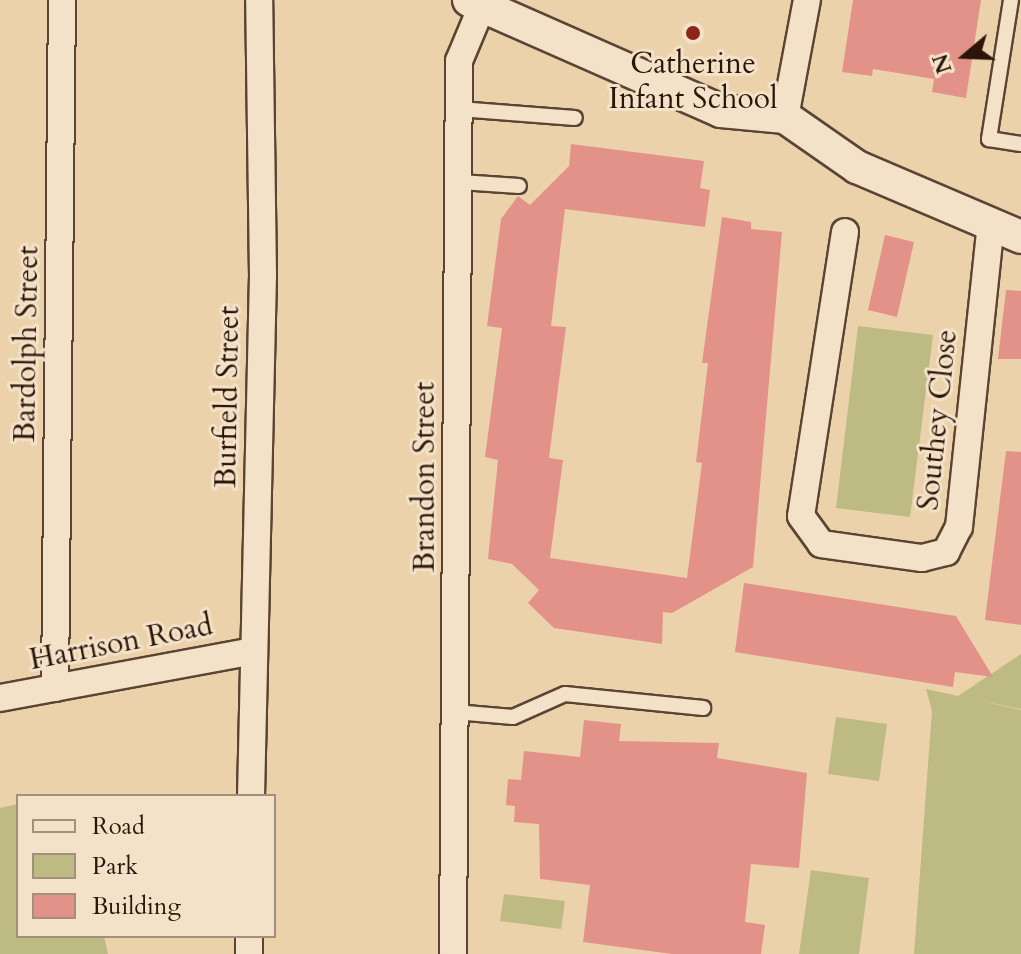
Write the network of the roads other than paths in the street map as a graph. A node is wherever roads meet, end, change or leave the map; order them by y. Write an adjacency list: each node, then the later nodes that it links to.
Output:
1 (62, 0): 16 (street, Bardolph Street)
2 (259, 0): 15 (street, Burfield Street)
3 (807, 0): 7 (street)
4 (1011, 0): 9 (lane)
5 (475, 3): 6 (street, Brandon Street); 7 (street)
6 (459, 109): 8 (lane); 10 (street, Brandon Street)
7 (785, 117): 12 (street)
8 (575, 118)
9 (1021, 144)
10 (460, 182): 11 (lane); 19 (street, Brandon Street)
11 (519, 186)
12 (991, 224): 13 (street, Southey Close); 14 (street)
13 (845, 232)
14 (1021, 237)
15 (254, 651): 16 (street, Harrison Road); 20 (street, Burfield Street)
16 (55, 688): 17 (street, Harrison Road)
17 (0, 698)
18 (703, 708): 19 (lane)
19 (455, 712): 21 (street, Brandon Street)
20 (251, 794)
21 (453, 954)

